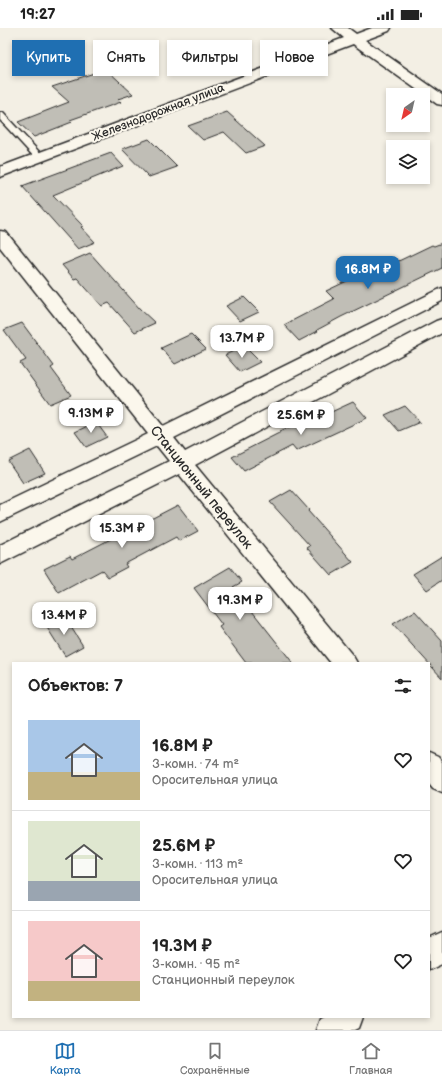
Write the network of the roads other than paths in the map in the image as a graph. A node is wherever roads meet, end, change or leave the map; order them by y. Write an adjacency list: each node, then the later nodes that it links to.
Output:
1 (339, 28): 3 (street)
2 (384, 28): 3 (street, Железнодорожная улица)
3 (354, 39): 4 (street); 6 (street, Железнодорожная улица)
4 (442, 102)
5 (0, 115): 6 (lane)
6 (39, 157): 7 (street, Железнодорожная улица)
7 (0, 172)
8 (0, 236): 11 (street, Станционный переулок)
9 (442, 294): 11 (street)
10 (442, 325): 12 (street)
11 (161, 436): 12 (street, Станционный переулок); 13 (street)
12 (182, 463): 14 (street); 15 (street, Станционный переулок)
13 (0, 514)
14 (0, 555)
15 (345, 662)
16 (430, 766): 17 (street)
17 (442, 781)
18 (442, 946): 19 (main road)
19 (430, 955)
20 (347, 1018): 21 (main road)
21 (331, 1030)

